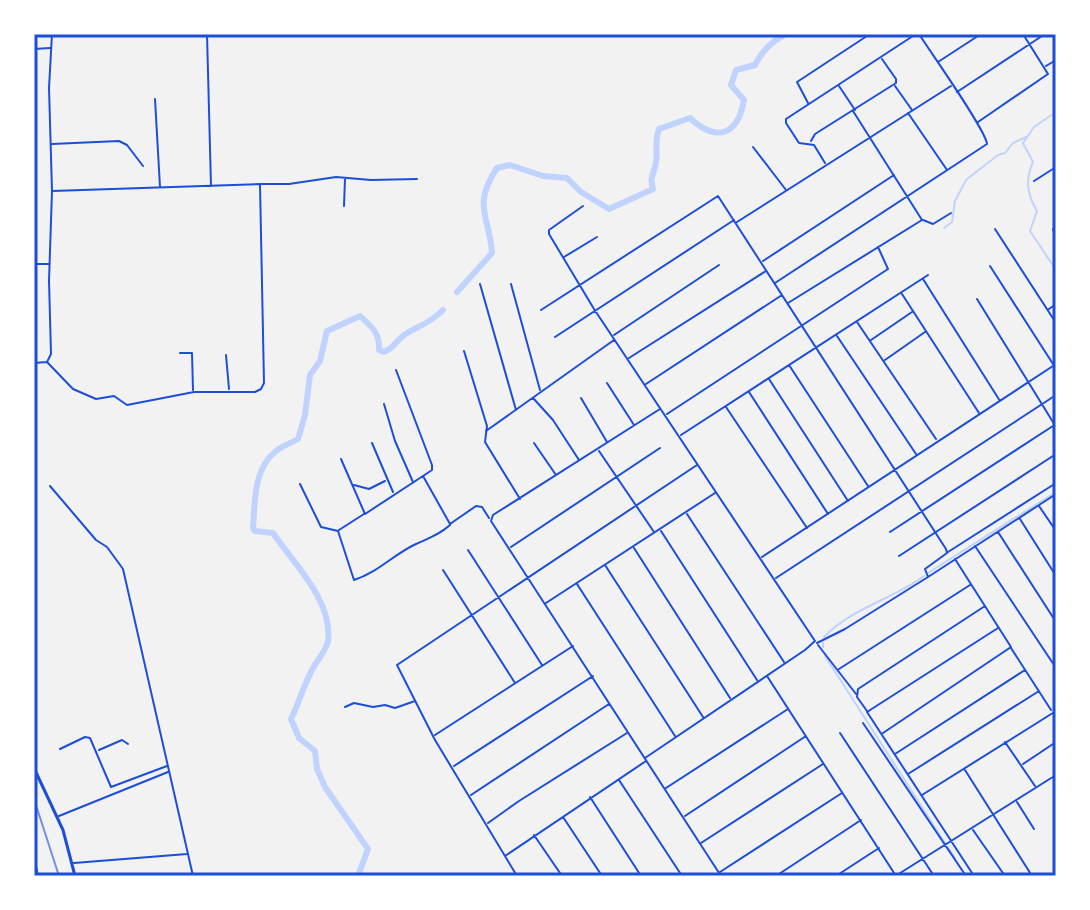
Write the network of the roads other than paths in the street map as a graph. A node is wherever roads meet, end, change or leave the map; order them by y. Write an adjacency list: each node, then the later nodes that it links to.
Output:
1 (52, 34): 9 (street)
2 (207, 34): 37 (street)
3 (870, 34): 20 (street)
4 (918, 34): 11 (street); 13 (street)
5 (981, 34): 13 (street)
6 (1023, 34): 8 (street)
7 (1045, 34): 8 (street)
8 (1030, 44): 14 (street); 18 (street)
9 (52, 48): 10 (street); 26 (street)
10 (34, 49)
11 (881, 57): 15 (street); 16 (street)
12 (1056, 60): 14 (street)
13 (937, 63): 17 (street)
14 (1045, 67): 23 (street)
15 (838, 85): 20 (street); 21 (street)
16 (894, 85): 21 (street); 22 (street)
17 (952, 86): 18 (street); 22 (street)
18 (956, 92): 23 (street)
19 (155, 99): 38 (street)
20 (809, 104): 25 (street)
21 (854, 111): 24 (street); 25 (street)
22 (910, 112): 24 (street); 31 (street)
23 (977, 122): 31 (street)
24 (869, 138): 28 (street); 32 (street)
25 (811, 143): 28 (street)
26 (51, 144): 29 (street); 40 (street)
27 (753, 147): 39 (street)
28 (826, 164): 39 (street)
29 (143, 166)
30 (1056, 167): 35 (street)
31 (948, 171): 41 (street)
32 (894, 175): 41 (street); 53 (street)
33 (345, 178): 34 (street); 36 (street); 42 (street)
34 (417, 179)
35 (1034, 181)
36 (260, 184): 37 (street); 100 (street)
37 (211, 187): 38 (street)
38 (160, 188): 40 (street)
39 (786, 190): 46 (street)
40 (52, 191): 55 (street)
41 (909, 196): 45 (street); 61 (street)
42 (344, 206)
43 (583, 206): 52 (street)
44 (951, 213): 45 (street)
45 (922, 220): 51 (street)
46 (735, 221): 53 (street); 64 (street); 70 (street)
47 (1056, 225): 50 (street)
48 (995, 229): 71 (street)
49 (597, 237): 52 (street)
50 (1056, 239)
51 (878, 247): 68 (street); 76 (street)
52 (563, 257): 64 (street)
53 (762, 261): 58 (street)
54 (34, 264): 55 (street)
55 (50, 264): 88 (street)
56 (719, 265): 80 (street)
57 (990, 266): 91 (street)
58 (767, 271): 61 (street); 86 (street)
59 (928, 275): 60 (street)
60 (922, 278): 65 (street); 104 (street)
61 (774, 283): 66 (street)
62 (480, 284): 109 (street)
63 (511, 284): 97 (street)
64 (580, 286): 70 (street); 72 (street)
65 (901, 292): 73 (street); 74 (street)
66 (782, 295): 68 (street); 96 (street)
67 (977, 299): 94 (street)
68 (787, 304): 76 (street)
69 (1056, 304): 71 (street)
70 (594, 309): 79 (street); 80 (street)
71 (1048, 309): 75 (street)
72 (541, 310)
73 (913, 311): 77 (street); 81 (street)
74 (857, 321): 78 (street); 81 (street)
75 (1056, 323)
76 (801, 327): 82 (street); 111 (street)
77 (925, 332): 87 (street); 110 (street)
78 (836, 334): 82 (street); 123 (street)
79 (555, 337)
80 (614, 337): 86 (street); 97 (street)
81 (870, 341): 87 (street)
82 (817, 346): 90 (street); 127 (street)
83 (464, 351): 114 (street)
84 (180, 353): 99 (street)
85 (226, 355): 100 (street)
86 (628, 359): 96 (street)
87 (884, 361): 116 (street)
88 (47, 362): 89 (street); 99 (street)
89 (34, 363)
90 (789, 365): 93 (street); 137 (street)
91 (1055, 365): 94 (street)
92 (396, 370): 128 (street)
93 (768, 378): 98 (street); 143 (street)
94 (1029, 382): 104 (street); 106 (street)
95 (607, 383): 113 (street)
96 (645, 385): 108 (street)
97 (540, 391): 102 (street)
98 (748, 391): 107 (street); 149 (street)
99 (194, 392): 100 (street)
100 (229, 392)
101 (1056, 395): 106 (street)
102 (533, 397): 109 (street); 125 (street)
103 (581, 398): 119 (street)
104 (1000, 401): 110 (street)
105 (384, 404): 132 (street)
106 (1042, 404): 112 (street); 138 (street)
107 (725, 406): 115 (street); 153 (street)
108 (661, 409): 111 (street); 113 (street)
109 (516, 411): 114 (street)
110 (980, 414): 116 (street)
111 (666, 415): 115 (street)
112 (1056, 425): 147 (street)
113 (635, 426): 119 (street)
114 (485, 431): 142 (street)
115 (680, 436): 126 (street)
116 (937, 442): 123 (street)
117 (372, 443): 131 (street)
118 (534, 443): 129 (street)
119 (608, 443): 121 (street)
120 (660, 448): 130 (street)
121 (598, 449): 125 (street); 130 (street)
122 (1056, 454): 160 (street)
123 (916, 455): 127 (street)
124 (341, 459): 135 (street)
125 (580, 461): 129 (street)
126 (697, 464): 139 (street); 144 (street)
127 (895, 469): 137 (street); 138 (street)
128 (423, 476): 132 (street); 152 (street)
129 (557, 476): 142 (street)
130 (617, 478): 144 (street); 163 (street)
131 (387, 480): 135 (street); 140 (street)
132 (413, 482): 140 (street)
133 (1056, 483): 165 (street)
134 (300, 484): 155 (street)
135 (352, 485): 148 (street)
136 (50, 486): 221 (street)
137 (868, 487): 143 (street)
138 (910, 490): 147 (street); 174 (street)
139 (716, 492): 146 (street); 167 (street)
140 (393, 493): 148 (street)
141 (1056, 494): 145 (street)
142 (520, 500): 151 (street)
143 (848, 501): 149 (street)
144 (636, 505): 159 (street); 171 (street)
145 (1039, 505): 150 (street); 157 (street)
146 (686, 512): 154 (street); 186 (street)
147 (923, 512): 158 (street); 160 (street)
148 (365, 514): 155 (street)
149 (829, 514): 153 (street)
150 (1019, 518): 156 (street); 172 (street)
151 (491, 521): 152 (street); 163 (street)
152 (450, 524): 155 (street)
153 (807, 528): 167 (street)
154 (660, 529): 159 (street); 193 (street)
155 (338, 531)
156 (998, 531): 161 (street); 181 (street)
157 (1056, 531)
158 (890, 532)
159 (655, 533): 162 (street)
160 (937, 534): 165 (street); 166 (street)
161 (975, 545): 168 (street); 188 (street)
162 (633, 547): 169 (street); 197 (street)
163 (510, 548): 171 (street)
164 (468, 550): 177 (street)
165 (947, 553): 173 (street)
166 (899, 556)
167 (761, 557): 174 (street)
168 (955, 559): 173 (street); 176 (street)
169 (605, 565): 175 (street); 204 (street)
170 (443, 570): 180 (street)
171 (528, 576): 177 (street); 178 (street)
172 (1056, 576)
173 (928, 577): 183 (street)
174 (775, 579): 183 (street)
175 (577, 584): 178 (street); 211 (street)
176 (971, 585): 179 (street); 189 (street)
177 (497, 597): 180 (street); 187 (street)
178 (546, 603): 184 (street)
179 (985, 606): 182 (street); 196 (street)
180 (471, 614): 194 (street); 198 (street)
181 (1056, 622)
182 (998, 628): 185 (street); 202 (street)
183 (816, 642): 186 (street); 189 (street)
184 (573, 646): 187 (street); 191 (street)
185 (1011, 647): 190 (street); 208 (street)
186 (785, 663): 192 (street)
187 (543, 666): 194 (street)
188 (1056, 668)
189 (839, 669): 196 (street)
190 (1025, 670): 195 (street); 217 (street)
191 (593, 676): 199 (street); 222 (street)
192 (767, 676): 193 (street); 201 (street)
193 (758, 682): 197 (street)
194 (516, 684): 209 (street)
195 (1039, 691): 203 (street); 226 (street)
196 (856, 695): 202 (street)
197 (731, 700): 204 (street)
198 (416, 701): 200 (street); 209 (street)
199 (610, 703): 206 (street); 232 (street)
200 (345, 707)
201 (788, 709): 210 (street); 230 (street)
202 (867, 712): 208 (street)
203 (1054, 712): 212 (street)
204 (703, 718): 211 (street)
205 (863, 723): 247 (street)
206 (629, 731): 218 (street); 241 (street)
207 (840, 733): 252 (street)
208 (882, 734): 217 (street)
209 (434, 736): 222 (street)
210 (806, 736): 219 (street); 239 (street)
211 (675, 737): 218 (street)
212 (1005, 742): 220 (street); 224 (street)
213 (1056, 742): 220 (street)
214 (128, 744): 216 (street)
215 (60, 749): 216 (street)
216 (97, 751): 221 (street)
217 (894, 755): 226 (street)
218 (646, 759): 228 (street); 230 (street)
219 (824, 764): 231 (street); 246 (street)
220 (1022, 764): 229 (street)
221 (168, 766): 225 (street)
222 (453, 767): 232 (street)
223 (34, 768): 237 (main road)
224 (964, 769): 233 (street); 236 (street)
225 (169, 772): 237 (street); 249 (street)
226 (907, 775): 233 (street)
227 (1056, 775): 229 (street)
228 (618, 779): 234 (street); 262 (street)
229 (1035, 787): 235 (street)
230 (665, 789): 239 (street)
231 (843, 793): 240 (street); 254 (street)
232 (470, 796): 241 (street)
233 (921, 796): 245 (street)
234 (590, 797): 238 (street); 261 (street)
235 (1016, 801): 236 (street); 243 (street)
236 (994, 815): 242 (street); 270 (street)
237 (58, 816): 253 (main road)
238 (563, 816): 244 (street); 260 (street)
239 (684, 817): 246 (street)
240 (861, 820): 248 (street); 263 (street)
241 (487, 824): 251 (street)
242 (972, 829): 245 (street); 269 (street)
243 (1034, 829)
244 (534, 835): 251 (street); 259 (street)
245 (951, 841): 247 (street); 268 (street)
246 (700, 844): 254 (street)
247 (945, 845): 252 (street); 267 (street)
248 (879, 848): 264 (street); 265 (street)
249 (188, 854): 253 (street); 257 (street)
250 (34, 856): 255 (street)
251 (504, 856): 258 (street)
252 (923, 859): 265 (street); 266 (street)
253 (73, 863): 256 (main road)
254 (720, 874)
255 (38, 876)
256 (75, 876)
257 (193, 876)
258 (517, 876)
259 (562, 876)
260 (602, 876)
261 (641, 876)
262 (682, 876)
263 (776, 876)
264 (836, 876)
265 (896, 876)
266 (934, 876)
267 (966, 876)
268 (974, 876)
269 (1005, 876)
270 (1032, 876)

